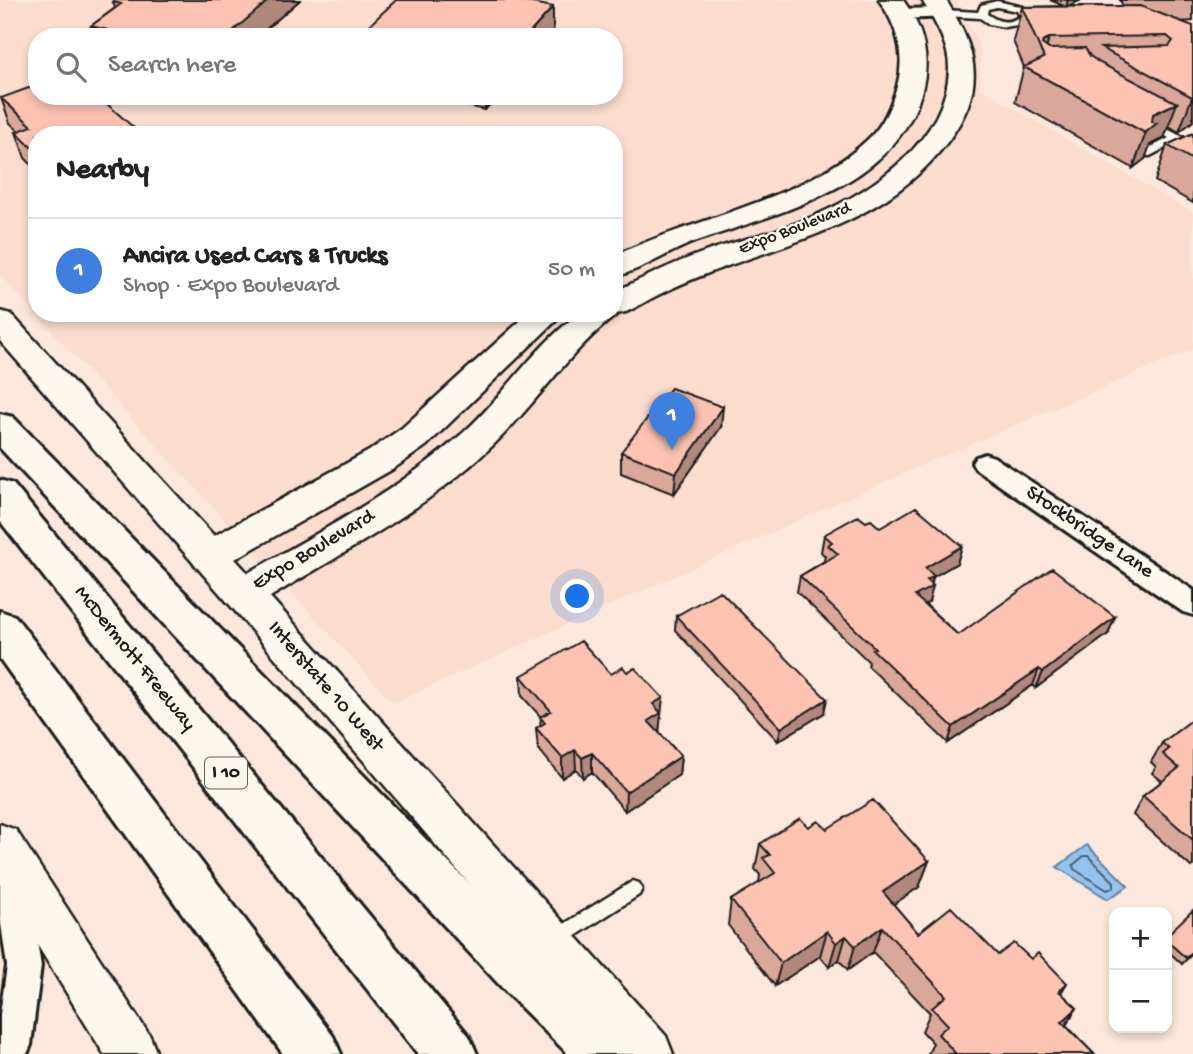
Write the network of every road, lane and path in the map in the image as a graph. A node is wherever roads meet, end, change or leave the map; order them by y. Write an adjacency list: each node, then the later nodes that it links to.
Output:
1 (996, 2): 4 (lane); 5 (lane)
2 (895, 7): 3 (street); 11 (street, Expo Boulevard)
3 (939, 7): 4 (lane); 12 (street, Expo Boulevard)
4 (982, 15): 5 (lane)
5 (1023, 15): 6 (lane)
6 (1036, 17)
7 (1142, 119): 8 (lane)
8 (1177, 138): 9 (lane); 10 (lane)
9 (1193, 146)
10 (1146, 154)
11 (623, 264)
12 (623, 301)
13 (0, 321): 19 (street, Interstate 10 West)
14 (538, 322): 19 (street, Expo Boulevard)
15 (590, 322): 20 (street, Expo Boulevard)
16 (0, 426): 30 (highway)
17 (985, 463): 21 (street, Stockbridge Lane)
18 (0, 494): 29 (highway, McDermott Freeway / I 10)
19 (210, 556): 20 (street, Interstate 10 West)
20 (244, 594): 25 (street, Interstate 10 West)
21 (1193, 604)
22 (0, 627): 28 (highway)
23 (4, 849): 26 (street); 27 (street)
24 (633, 889): 25 (lane)
25 (549, 943): 31 (street, Interstate 10 West)
26 (9, 1054)
27 (132, 1054)
28 (315, 1054)
29 (451, 1054)
30 (606, 1054)
31 (648, 1054)

